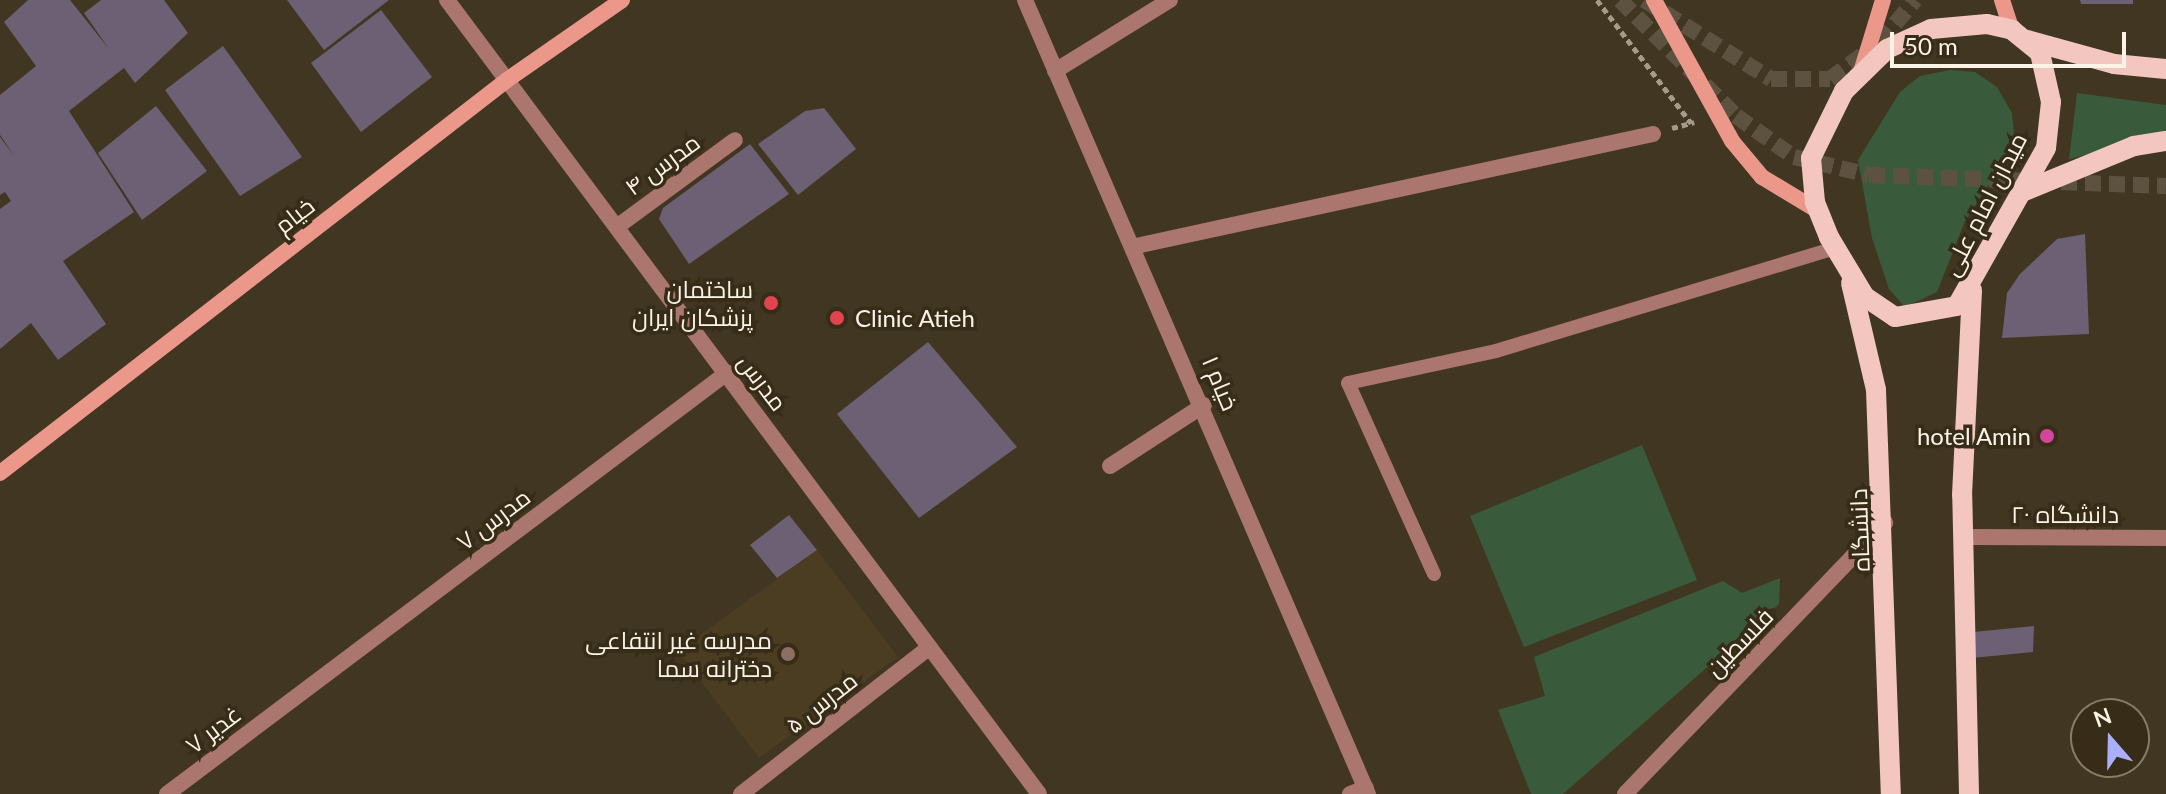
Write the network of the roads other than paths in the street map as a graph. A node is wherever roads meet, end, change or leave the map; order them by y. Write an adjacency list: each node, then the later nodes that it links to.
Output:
1 (447, 0): 12 (street, مدرس)
2 (622, 0): 12 (main road, خیام)
3 (1025, 0): 10 (street, خیام ۱)
4 (1170, 0): 10 (street)
5 (1654, 0): 17 (main road)
6 (1883, 0): 11 (main road)
7 (2002, 0): 8 (main road)
8 (2019, 35): 9 (main road); 11 (main road, میدان امام علی); 16 (main road, میدان امام علی)
9 (2166, 69)
10 (1055, 71): 19 (street, خیام ۱)
11 (1861, 72): 17 (main road, میدان امام علی)
12 (507, 80): 18 (street, مدرس); 26 (main road, خیام)
13 (1653, 134): 19 (street)
14 (735, 140): 18 (street, مدرس ۴)
15 (2166, 141): 16 (main road)
16 (2022, 192): 22 (main road, میدان امام علی)
17 (1820, 212): 20 (main road, میدان امام علی)
18 (618, 226): 23 (street, مدرس)
19 (1136, 246): 24 (street, خیام ۱)
20 (1835, 248): 21 (main road, میدان امام علی); 30 (lane)
21 (1846, 268): 22 (main road, میدان امام علی); 27 (main road, دانشگاه)
22 (1972, 290): 28 (main road)
23 (727, 373): 31 (street, مدرس); 32 (street, مدرس ۷)
24 (1204, 405): 25 (street); 33 (street, خیام ۱)
25 (1110, 466)
26 (0, 473)
27 (1886, 522): 37 (street, فلسطین); 38 (main road, دانشگاه)
28 (1963, 537): 29 (street, دانشگاه ۲۰); 39 (main road)
29 (2166, 538)
30 (1434, 574)
31 (930, 647): 35 (street, مدرس ۵); 36 (street, مدرس)
32 (288, 703): 34 (street, غدیر ۷)
33 (1361, 792)
34 (167, 794)
35 (741, 794)
36 (1039, 794)
37 (1625, 794)
38 (1891, 794)
39 (1969, 794)

